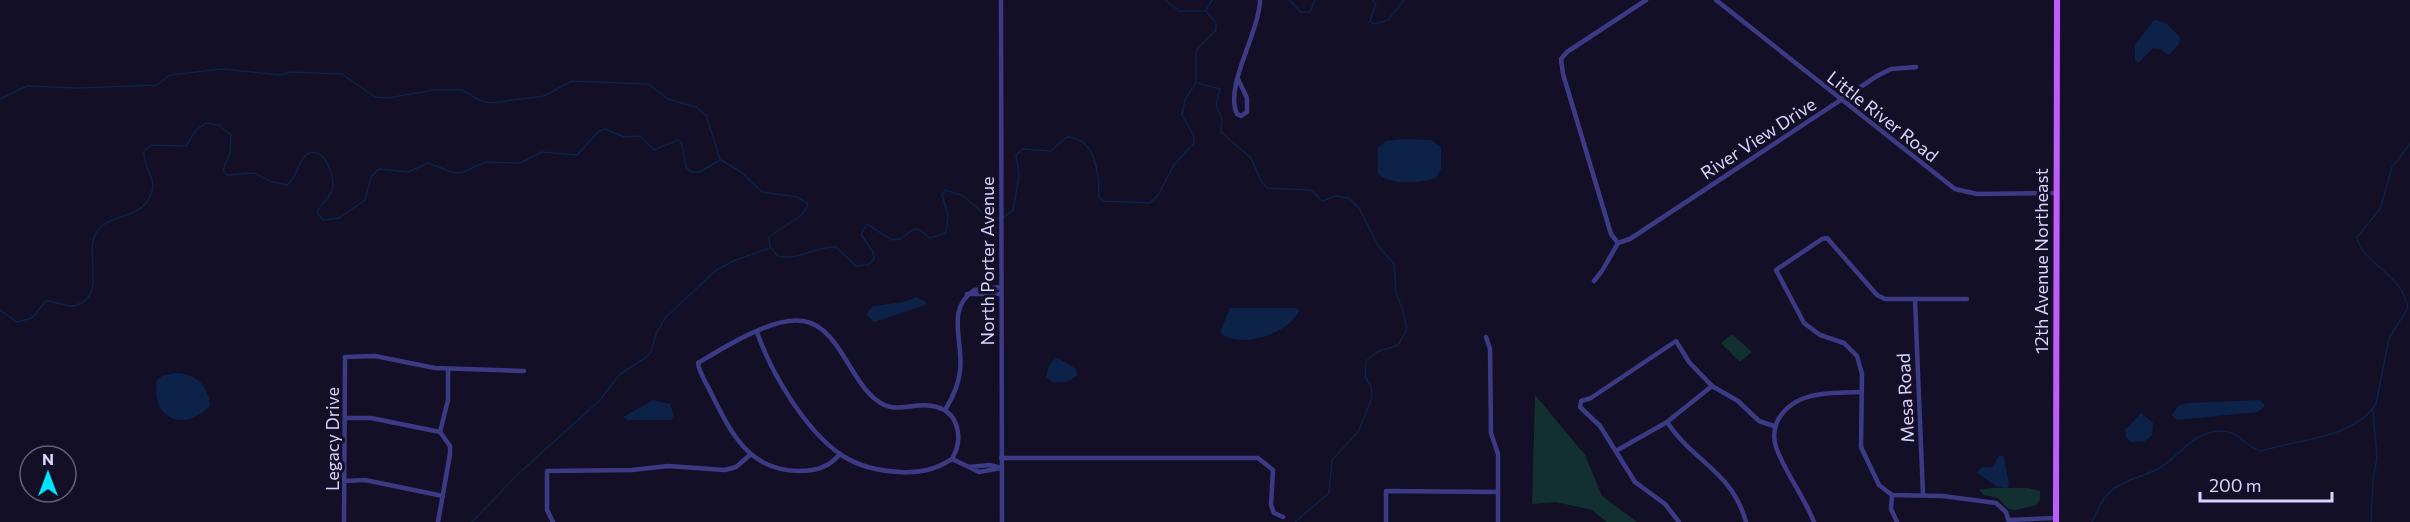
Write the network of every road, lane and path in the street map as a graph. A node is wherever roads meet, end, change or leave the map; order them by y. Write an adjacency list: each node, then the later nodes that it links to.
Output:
1 (1001, 0): 12 (street, North Porter Avenue)
2 (1260, 0): 7 (street)
3 (1646, 0): 10 (street)
4 (1716, 0): 8 (street, Little River Road)
5 (2057, 0): 9 (main road, 12th Avenue Northeast)
6 (1917, 67): 8 (street, River View Drive)
7 (1238, 79): 7 (street)
8 (1841, 100): 9 (street, Little River Road); 10 (street, River View Drive)
9 (2056, 193): 40 (main road, 12th Avenue Northeast)
10 (1618, 243): 11 (street)
11 (1594, 281)
12 (1000, 287): 13 (street); 14 (street, North Porter Avenue)
13 (968, 294): 14 (street); 23 (street)
14 (1000, 294): 31 (street, North Porter Avenue)
15 (1966, 298): 16 (street)
16 (1915, 300): 22 (street); 37 (street, Mesa Road)
17 (757, 332): 23 (street); 29 (street); 30 (street)
18 (1486, 337): 35 (street)
19 (448, 369): 20 (street); 24 (street, Legacy Drive); 27 (street)
20 (524, 370)
21 (1712, 386): 25 (street); 26 (street); 28 (street)
22 (1862, 392): 26 (street); 36 (street)
23 (945, 410): 32 (street)
24 (346, 418): 27 (street); 34 (street, Legacy Drive)
25 (1667, 422): 28 (street); 49 (street)
26 (1774, 426): 50 (street)
27 (440, 432): 38 (street)
28 (1616, 451): 48 (street)
29 (840, 454): 30 (street); 32 (street)
30 (750, 455): 44 (street)
31 (1001, 458): 33 (street, North Porter Avenue); 39 (street)
32 (952, 459): 33 (street)
33 (1001, 468): 45 (street, North Porter Avenue)
34 (345, 481): 38 (street); 42 (street, Legacy Drive)
35 (1498, 492): 46 (street); 47 (street)
36 (1892, 495): 37 (street); 51 (street)
37 (1923, 495): 41 (street)
38 (443, 496): 43 (street)
39 (1283, 517)
40 (2056, 520): 41 (street)
41 (2009, 521)
42 (344, 522)
43 (438, 522)
44 (553, 522)
45 (1002, 522)
46 (1386, 522)
47 (1498, 522)
48 (1679, 522)
49 (1746, 522)
50 (1814, 522)
51 (1897, 522)

